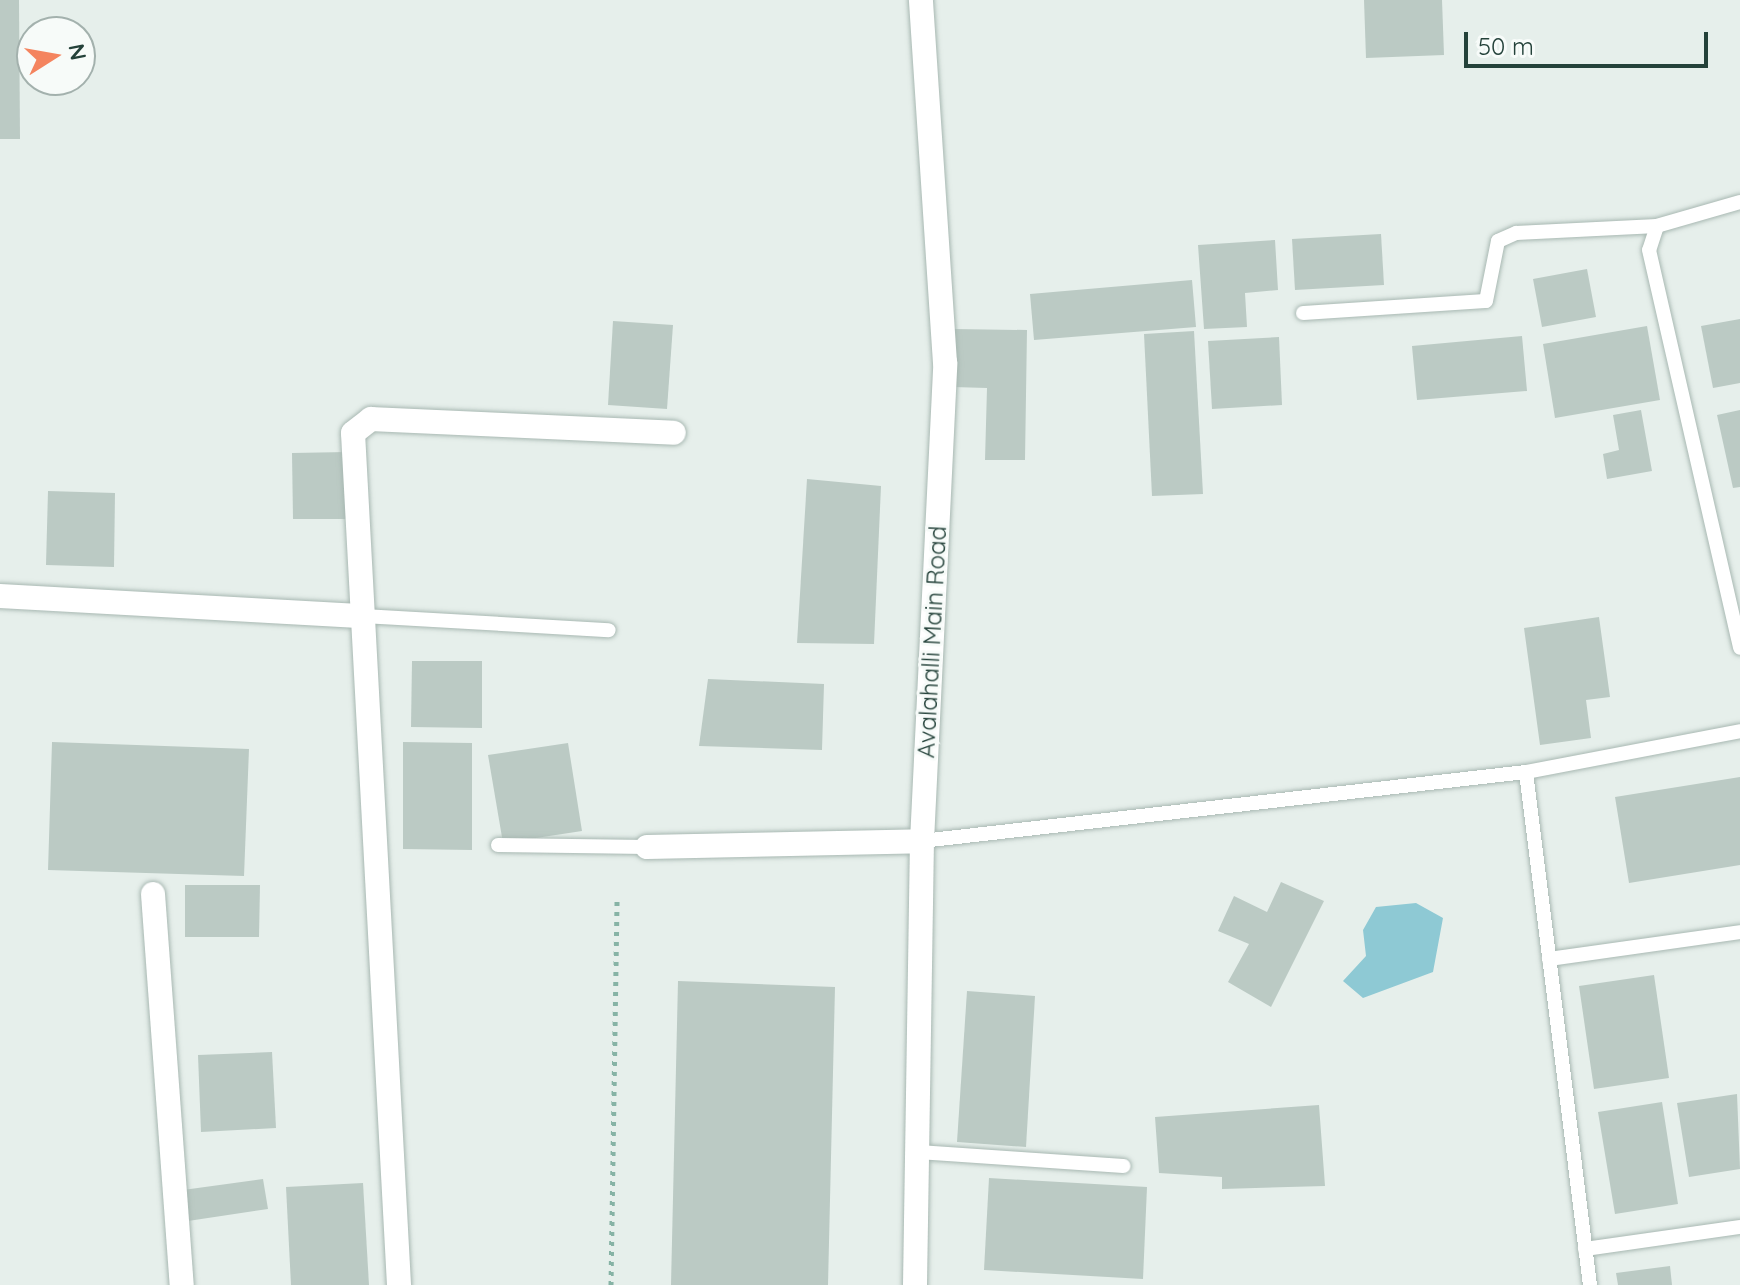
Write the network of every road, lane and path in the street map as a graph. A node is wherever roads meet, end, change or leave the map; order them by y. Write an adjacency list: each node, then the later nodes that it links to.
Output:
1 (921, 0): 13 (street, Avalahalli Main Road)
2 (1740, 202): 3 (lane)
3 (1657, 226): 4 (lane); 6 (lane)
4 (1303, 313)
5 (674, 433): 8 (street)
6 (1735, 591): 10 (lane)
7 (0, 596): 8 (street)
8 (363, 616): 9 (lane); 25 (street)
9 (609, 630)
10 (1740, 648)
11 (1740, 731): 12 (lane)
12 (1526, 772): 13 (lane); 19 (lane)
13 (922, 841): 15 (street); 20 (street, Avalahalli Main Road)
14 (498, 845): 15 (lane)
15 (647, 847)
16 (153, 894): 24 (street)
17 (617, 900): 26 (path)
18 (1740, 932): 19 (lane)
19 (1549, 959): 23 (lane)
20 (918, 1152): 21 (lane); 27 (street, Avalahalli Main Road)
21 (1124, 1166)
22 (1740, 1227): 23 (lane)
23 (1585, 1249): 28 (lane)
24 (182, 1285)
25 (399, 1285)
26 (611, 1285)
27 (915, 1285)
28 (1590, 1285)

